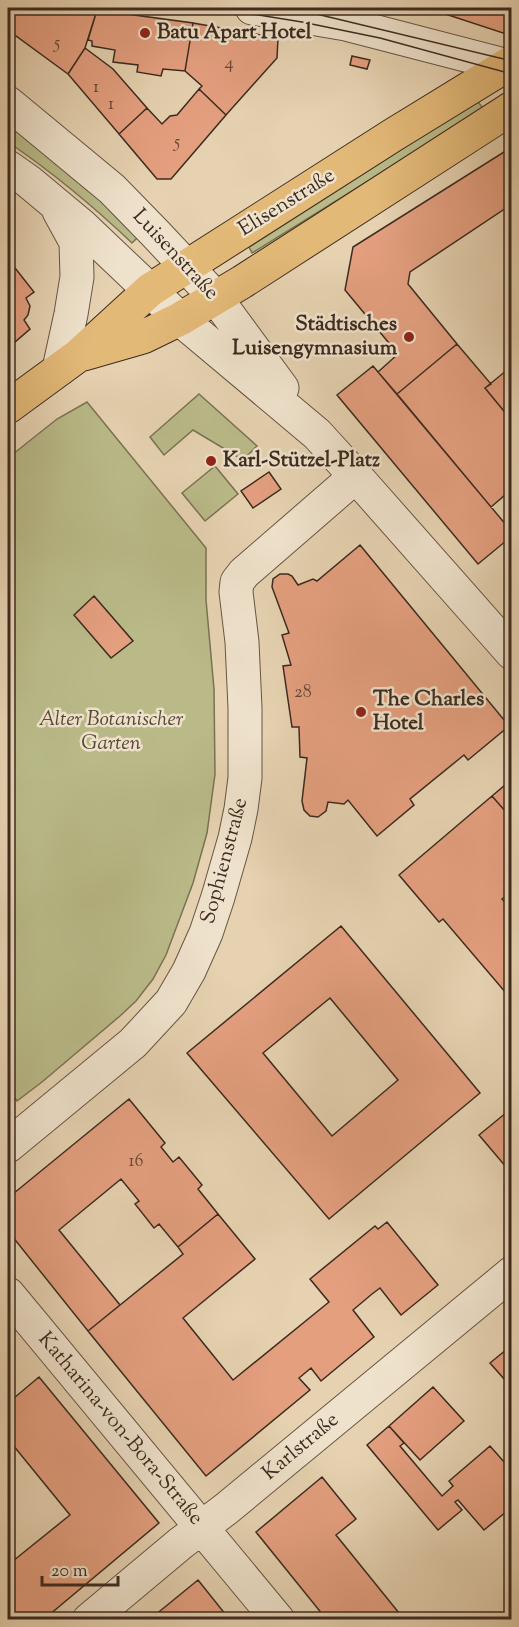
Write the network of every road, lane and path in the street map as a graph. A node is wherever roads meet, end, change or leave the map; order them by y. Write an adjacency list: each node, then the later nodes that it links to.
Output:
1 (252, 8): 2 (street)
2 (510, 65): 7 (main road, Elisenstraße)
3 (8, 105): 7 (street, Luisenstraße)
4 (512, 108): 9 (main road, Elisenstraße)
5 (8, 167): 6 (street, Luisenstraße)
6 (56, 204): 8 (street, Luisenstraße); 11 (street, Luisenstraße)
7 (187, 267): 8 (main road, Elisenstraße); 9 (street, Luisenstraße)
8 (150, 290): 10 (street, Luisenstraße); 11 (main road, Elisenstraße)
9 (216, 298): 10 (main road, Elisenstraße); 13 (street, Luisenstraße)
10 (180, 319): 11 (main road, Elisenstraße); 13 (street, Luisenstraße)
11 (69, 362): 12 (main road, Elisenstraße)
12 (8, 407)
13 (313, 430): 14 (street, Luisenstraße)
14 (356, 476): 15 (street, Luisenstraße); 16 (street, Sophienstraße)
15 (512, 653)
16 (8, 1146)
17 (512, 1274): 19 (street, Karlstraße)
18 (8, 1294): 19 (street, Katharina-von-Bora-Straße)
19 (201, 1528): 20 (street, Karlstraße); 21 (street, Katharina-von-Bora-Straße)
20 (89, 1620)
21 (278, 1620)

